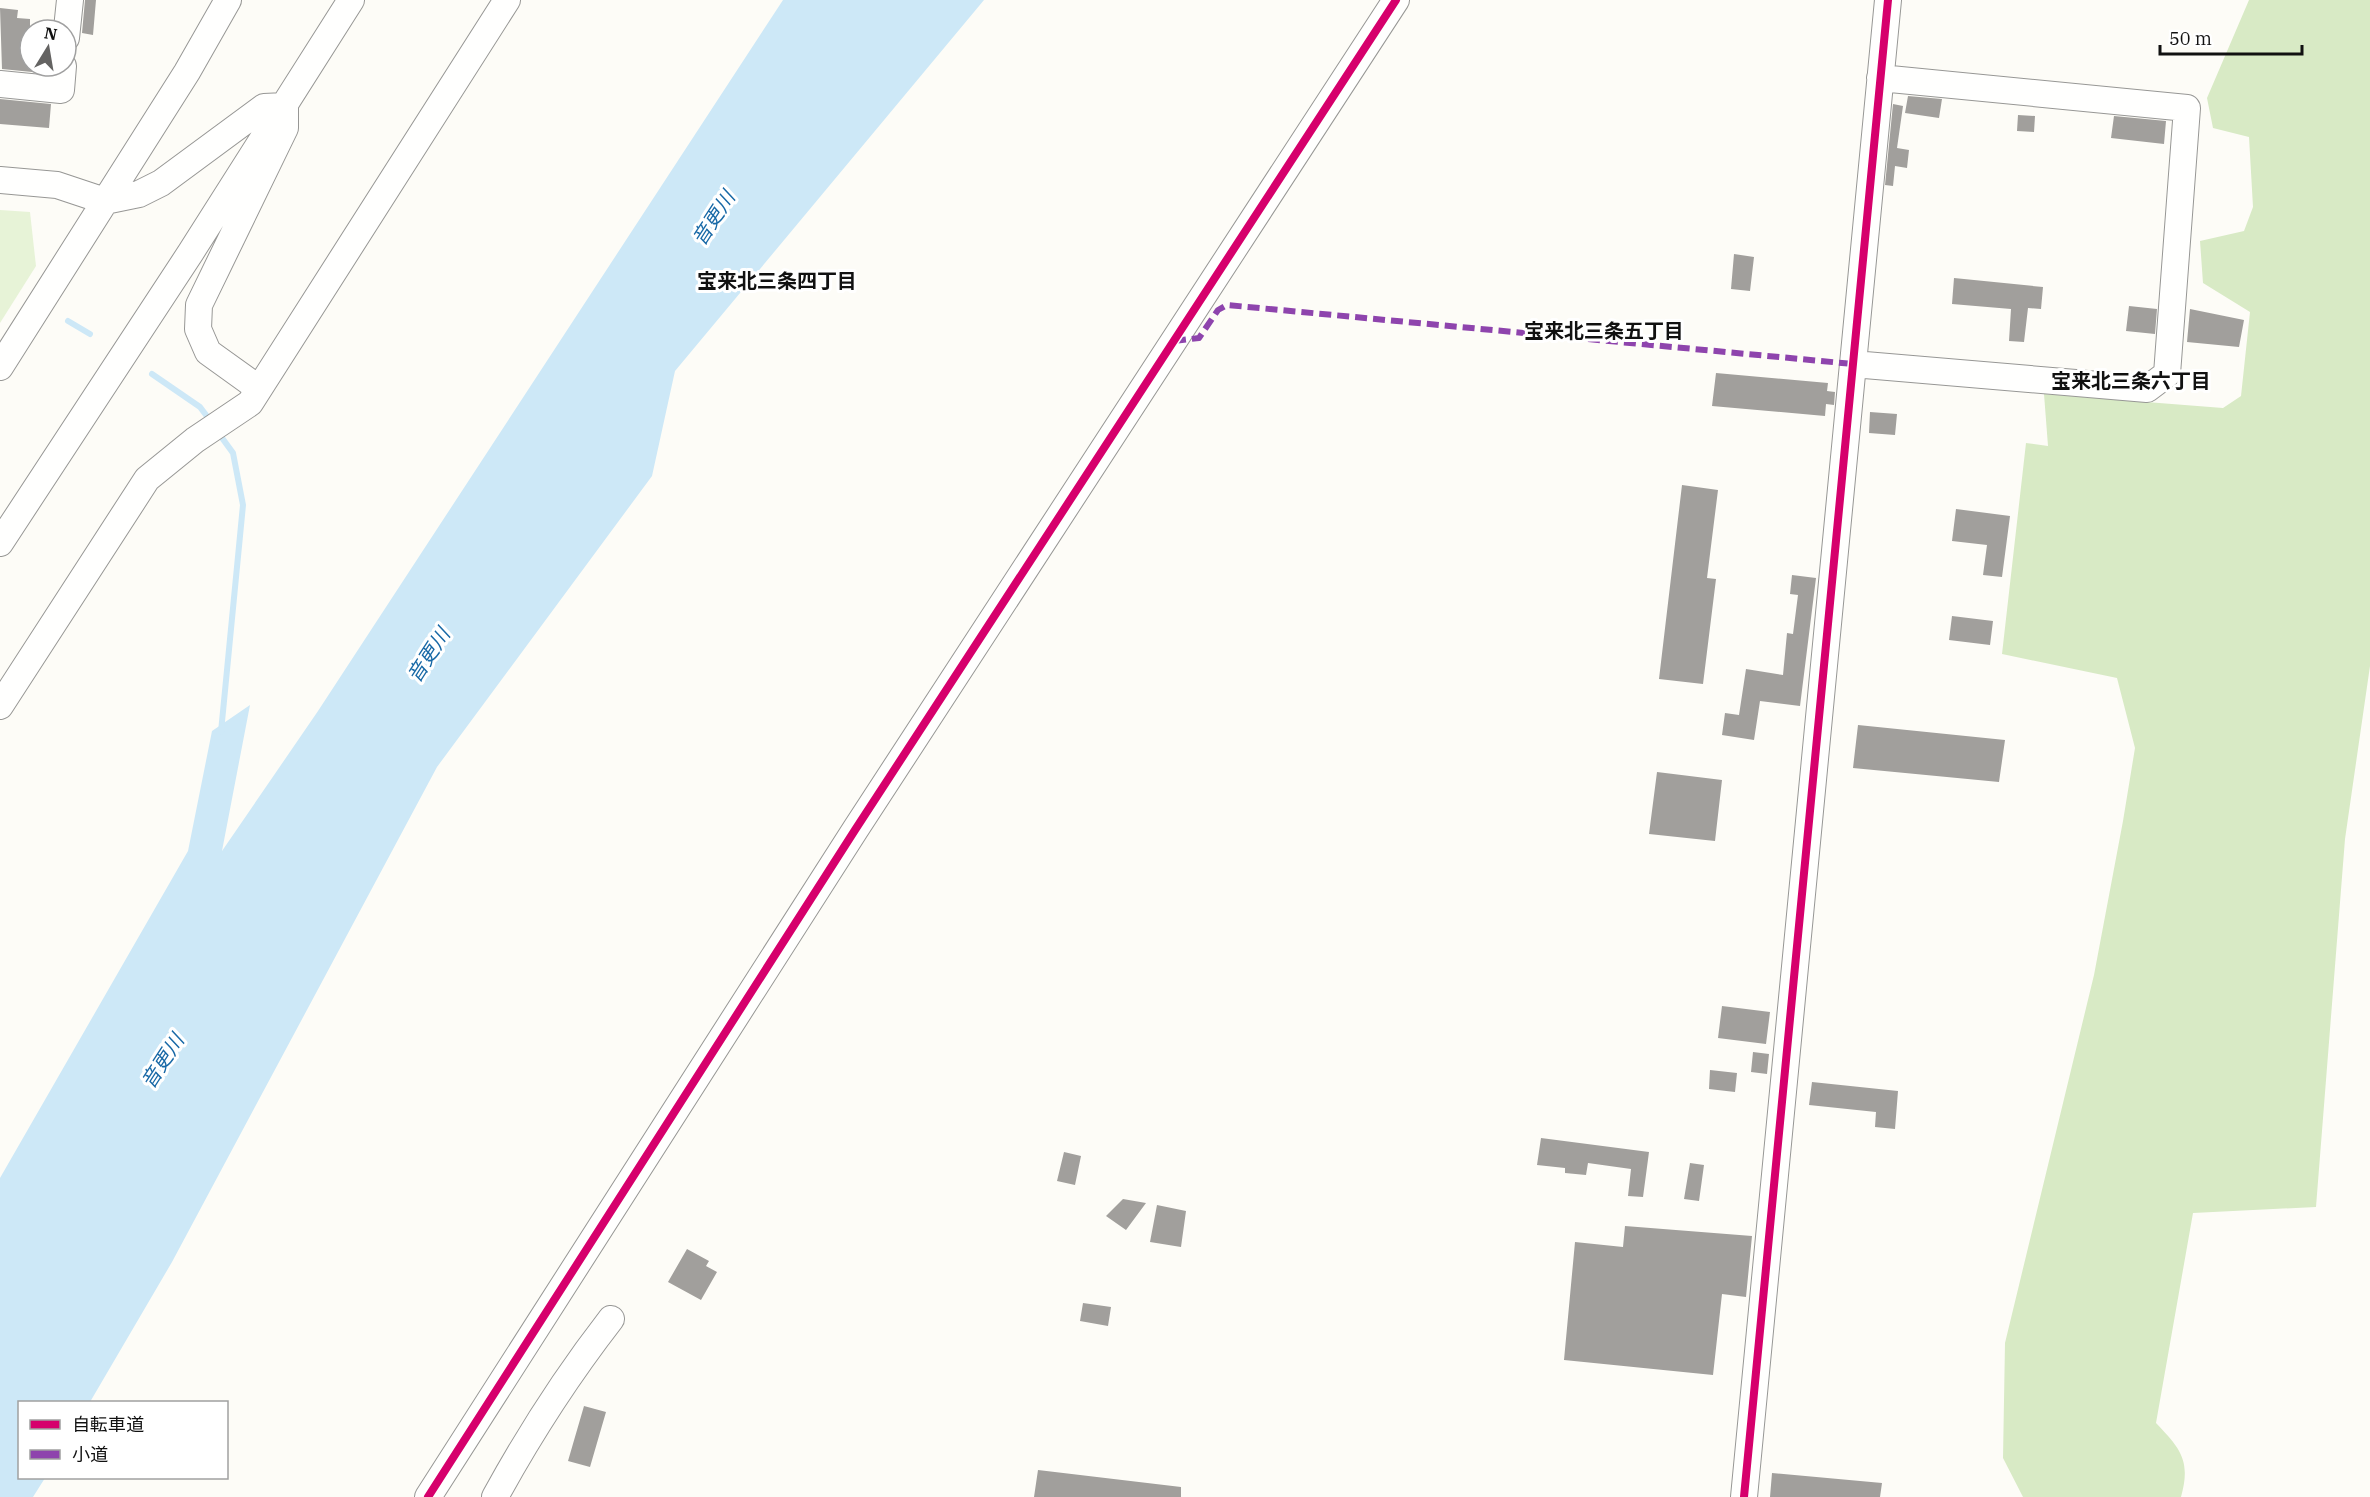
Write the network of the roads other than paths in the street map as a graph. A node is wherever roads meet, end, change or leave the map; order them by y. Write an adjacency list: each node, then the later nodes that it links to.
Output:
1 (70, 0): 7 (street)
2 (228, 0): 13 (street)
3 (351, 0): 11 (street)
4 (507, 0): 16 (street)
5 (1396, 0): 20 (street)
6 (1888, 0): 9 (street)
7 (68, 18)
8 (62, 78): 10 (street)
9 (1881, 78): 14 (street); 14 (street)
10 (0, 84)
11 (285, 106): 13 (street); 16 (street); 17 (street)
12 (0, 180): 13 (street)
13 (105, 201): 15 (street)
14 (1853, 364): 22 (street)
15 (0, 367)
16 (258, 388): 18 (street)
17 (0, 543)
18 (0, 706)
19 (611, 1319): 21 (street)
20 (429, 1497)
21 (495, 1497)
22 (1744, 1497)

